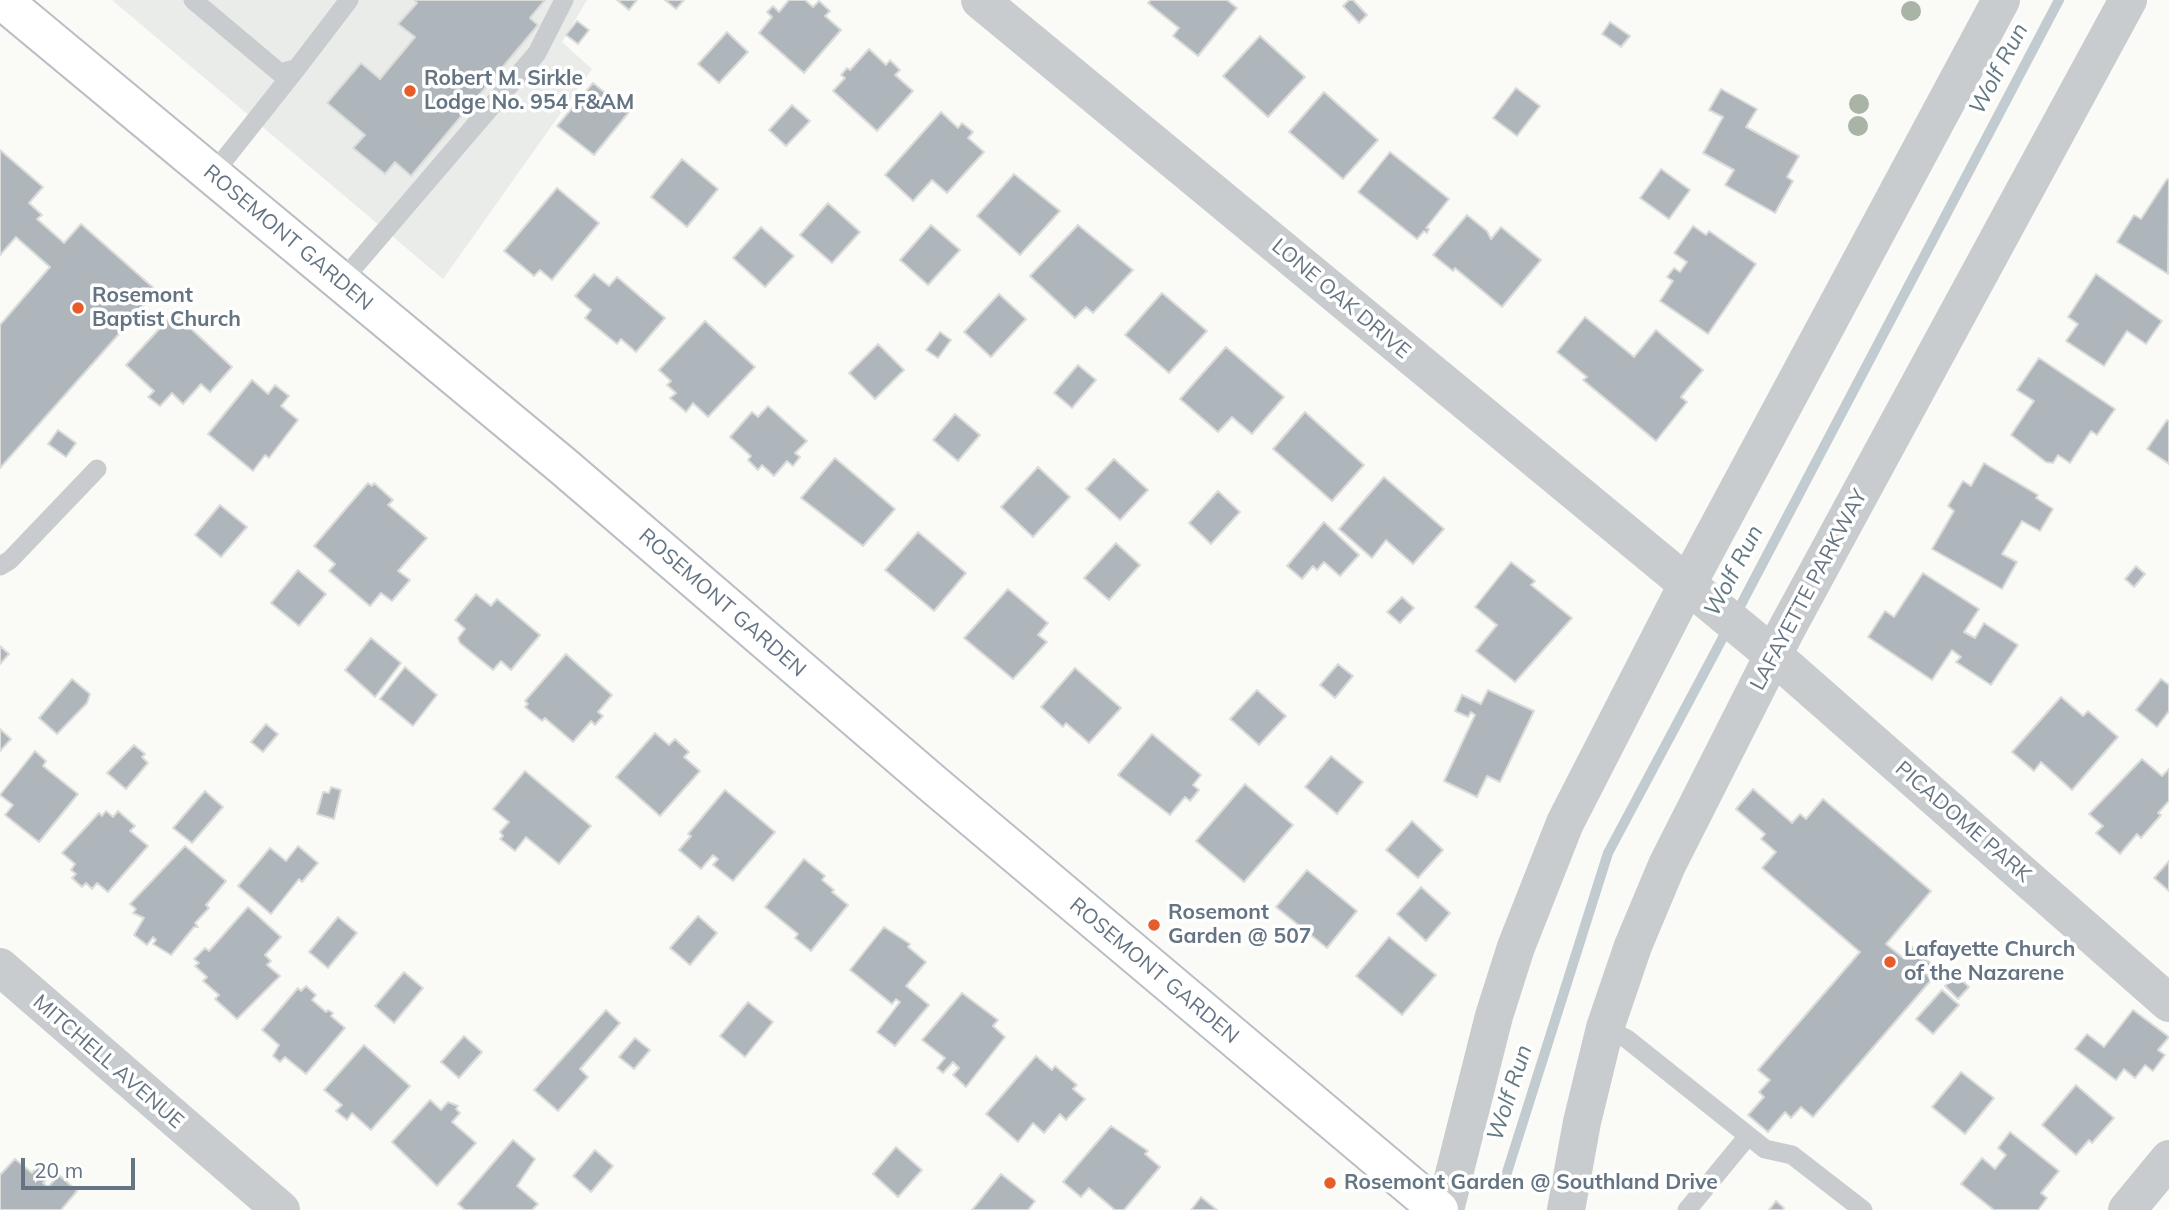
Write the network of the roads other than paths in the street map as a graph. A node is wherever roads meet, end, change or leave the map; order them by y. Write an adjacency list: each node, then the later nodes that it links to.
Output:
1 (2, 0): 9 (main road, ROSEMONT GARDEN)
2 (193, 0): 8 (lane)
3 (349, 0): 8 (lane)
4 (564, 0): 10 (lane)
5 (980, 0): 13 (street, LONE OAK DRIVE)
6 (2001, 0): 13 (street)
7 (2128, 0): 14 (street, LAFAYETTE PARKWAY)
8 (297, 68): 9 (lane)
9 (212, 175): 10 (main road, ROSEMONT GARDEN)
10 (341, 282): 21 (main road, ROSEMONT GARDEN)
11 (97, 469): 12 (lane)
12 (0, 566)
13 (1695, 591): 14 (street, LONE OAK DRIVE); 22 (street)
14 (1765, 648): 16 (street, PICADOME PARK); 17 (street, LAFAYETTE PARKWAY)
15 (0, 967): 20 (street, MITCHELL AVENUE)
16 (2169, 1003)
17 (1605, 1028): 18 (lane); 23 (street, LAFAYETTE PARKWAY)
18 (1748, 1136): 24 (lane); 25 (lane)
19 (2169, 1159): 26 (street)
20 (281, 1210)
21 (1439, 1210)
22 (1446, 1210)
23 (1566, 1210)
24 (1687, 1210)
25 (1863, 1210)
26 (2127, 1210)

